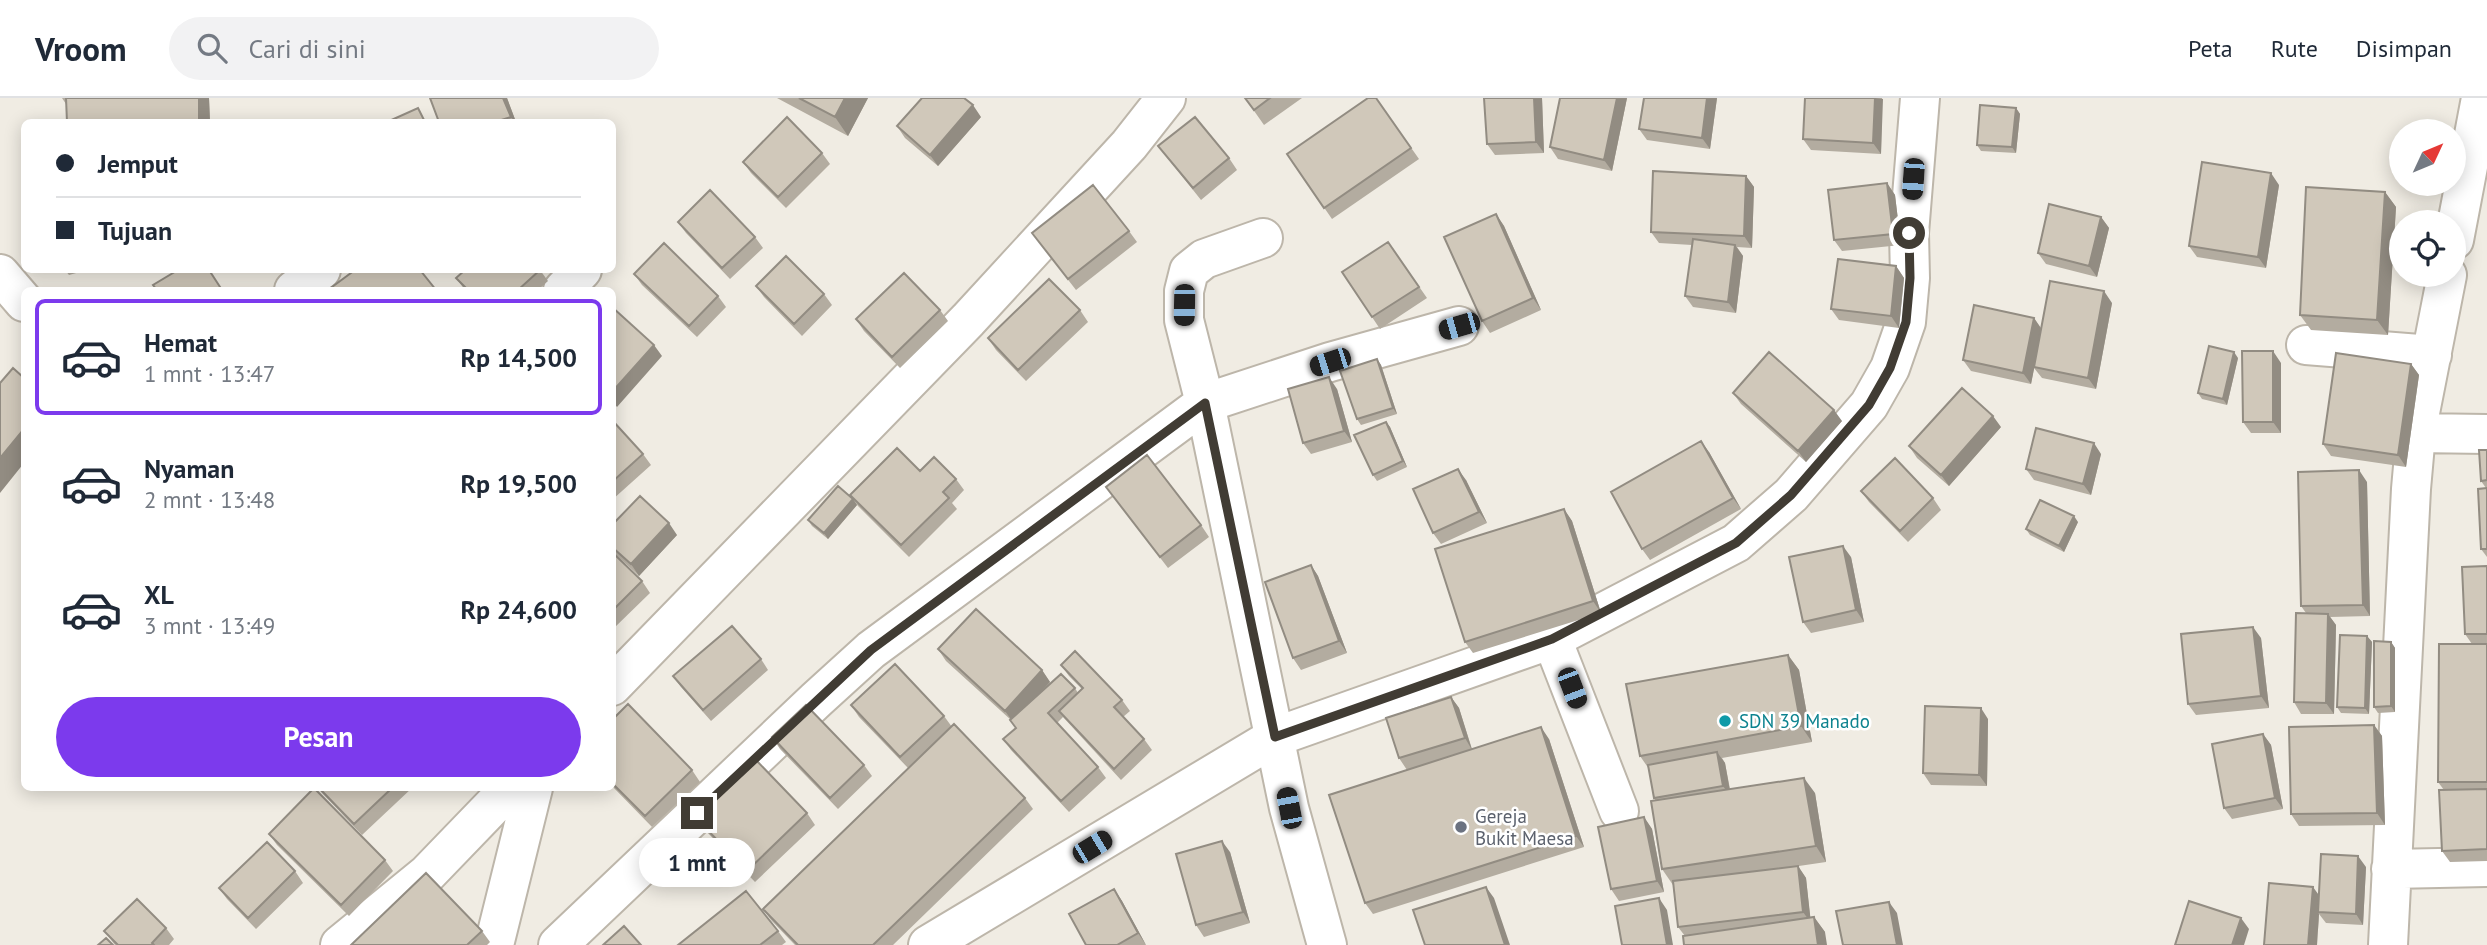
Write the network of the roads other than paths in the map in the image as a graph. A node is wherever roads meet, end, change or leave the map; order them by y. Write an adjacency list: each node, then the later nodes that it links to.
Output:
1 (1166, 98): 20 (street)
2 (1920, 98): 19 (street)
3 (2481, 98): 4 (street)
4 (2460, 210)
5 (1263, 238): 16 (street)
6 (317, 273): 9 (street)
7 (579, 273): 10 (street)
8 (0, 274): 12 (street)
9 (298, 287)
10 (566, 287)
11 (2445, 287): 15 (street)
12 (21, 298)
13 (1459, 326): 16 (street)
14 (2306, 345): 15 (street)
15 (2432, 355): 17 (street)
16 (1205, 403): 21 (street); 29 (street)
17 (2416, 433): 18 (street); 26 (street)
18 (2487, 434)
19 (1552, 639): 21 (street); 24 (street)
20 (616, 682)
21 (1275, 737): 30 (street); 31 (street)
22 (507, 791): 27 (street)
23 (532, 791): 28 (street)
24 (1619, 811)
25 (2487, 867): 26 (street)
26 (2391, 869): 32 (street)
27 (340, 945)
28 (494, 945)
29 (558, 945)
30 (928, 945)
31 (1328, 945)
32 (2388, 945)

